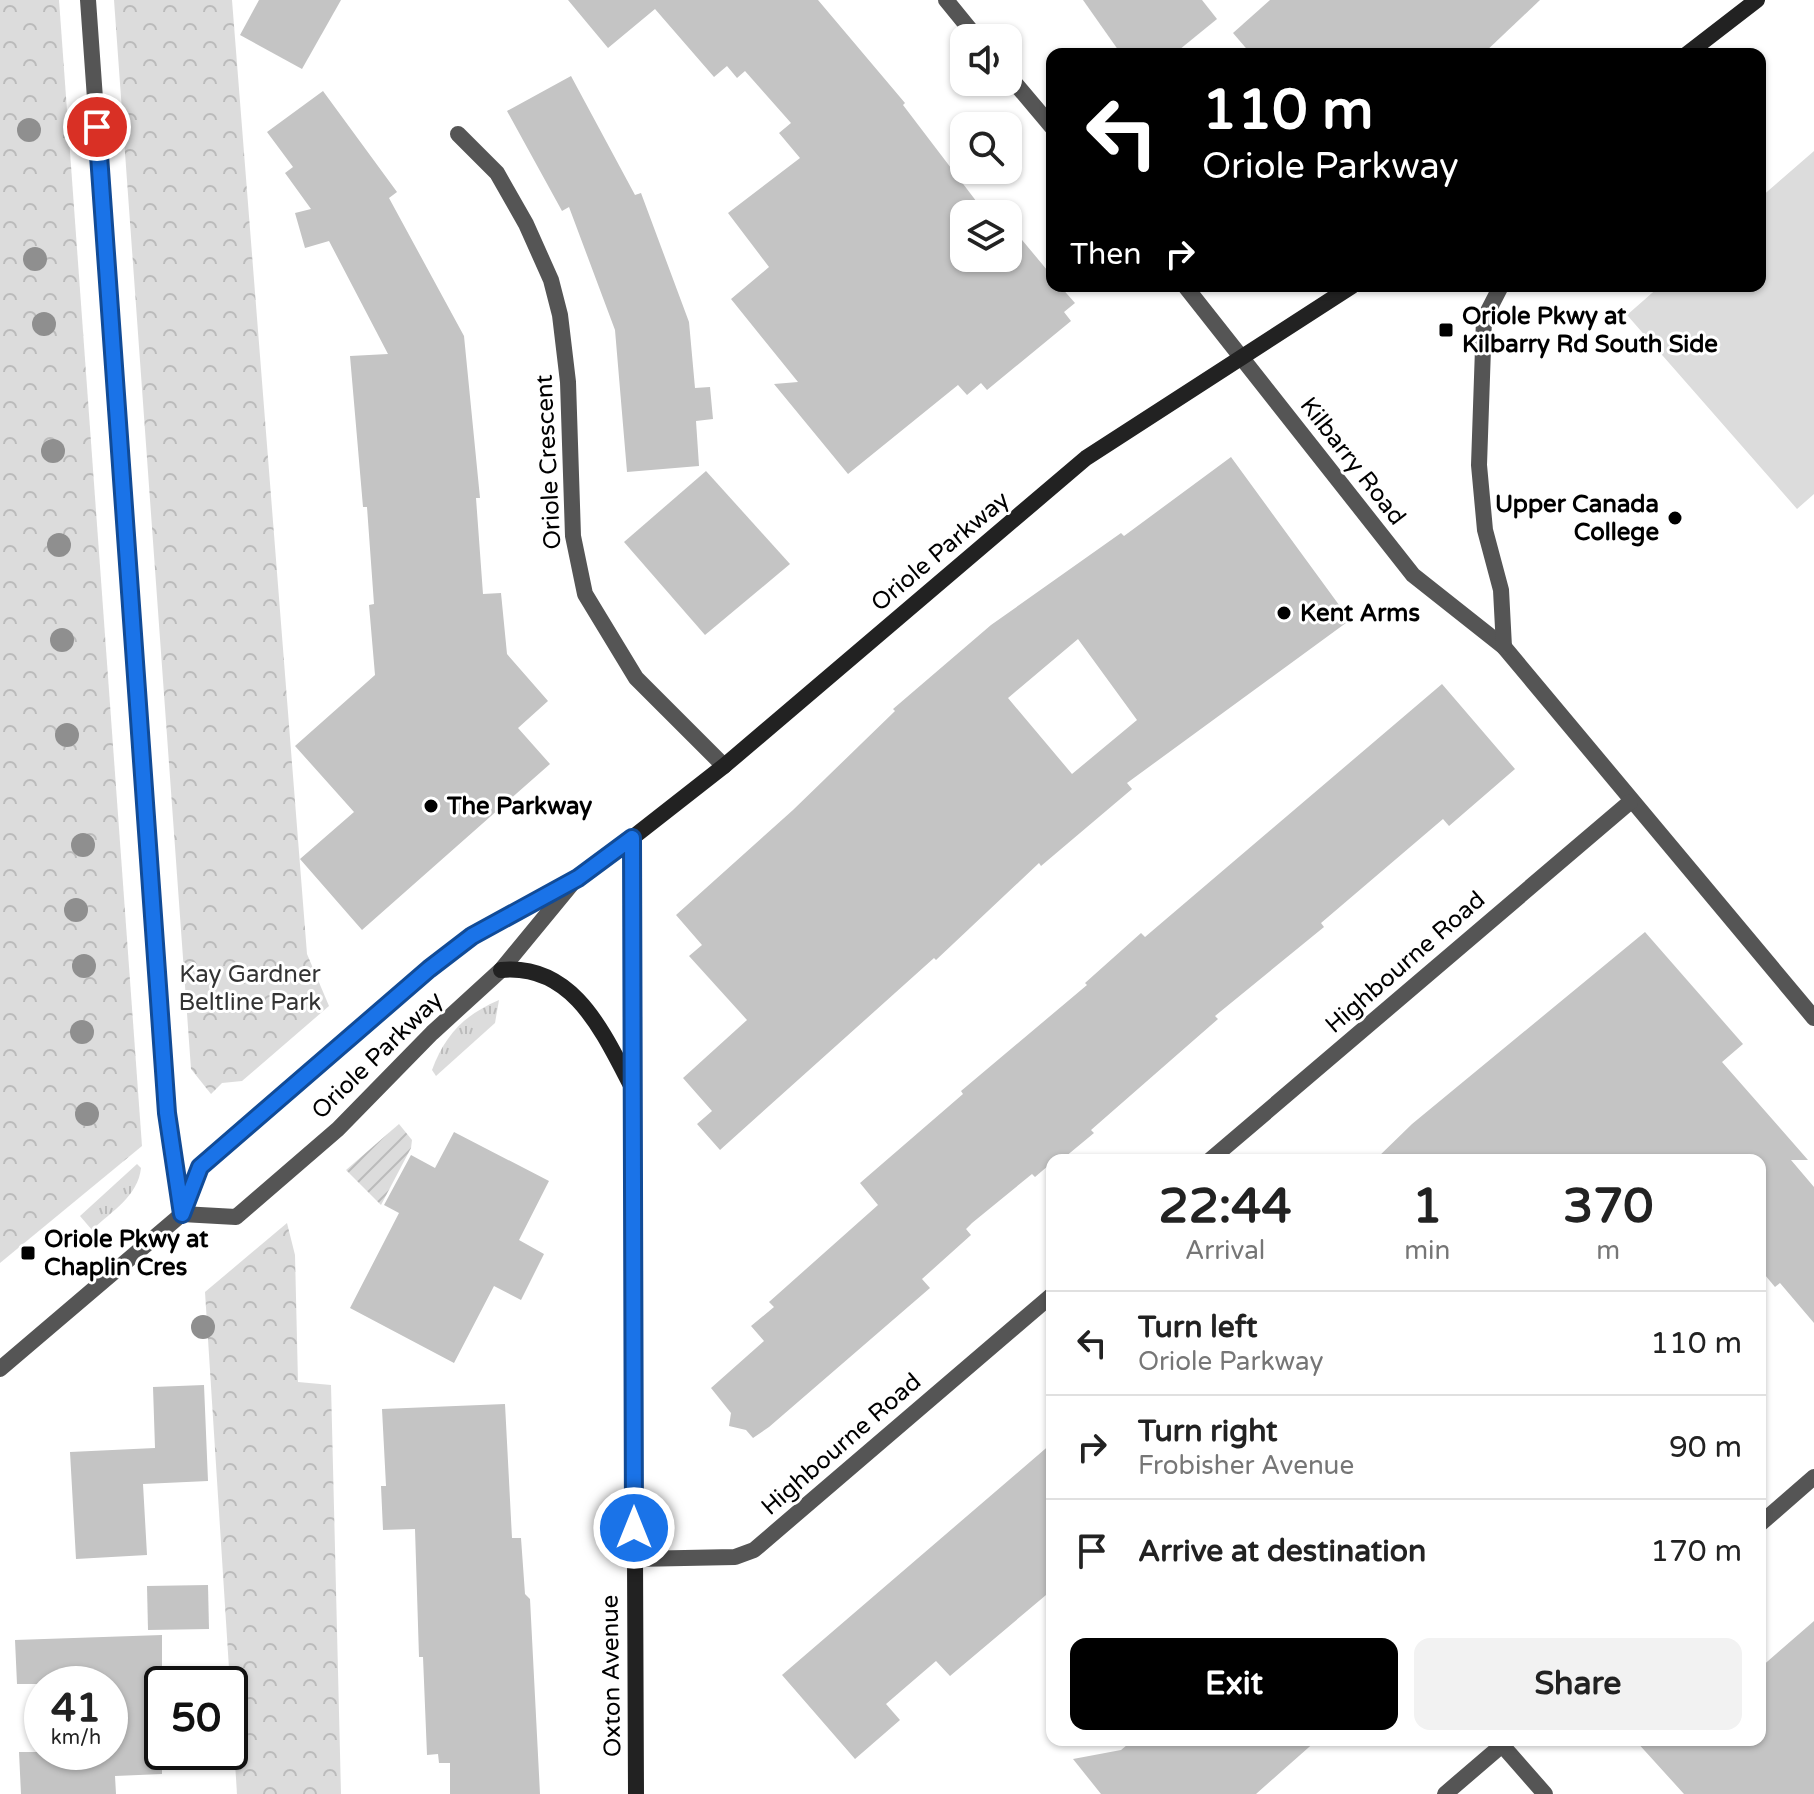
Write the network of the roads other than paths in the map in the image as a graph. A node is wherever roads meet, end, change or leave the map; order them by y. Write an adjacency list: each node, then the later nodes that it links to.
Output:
1 (88, 0): 22 (street)
2 (946, 0): 4 (street)
3 (1757, 0): 5 (main road)
4 (966, 24)
5 (1695, 48)
6 (1022, 92): 7 (street)
7 (1046, 120)
8 (458, 134): 14 (street, Oriole Crescent)
9 (1190, 292): 12 (street, Kilbarry Road)
10 (1343, 292): 12 (main road, Oriole Parkway)
11 (1498, 292): 13 (street)
12 (1240, 357): 13 (street, Kilbarry Road); 14 (main road, Oriole Parkway)
13 (1504, 647): 15 (street, Kilbarry Road)
14 (724, 766): 16 (main road, Oriole Parkway)
15 (1630, 802): 19 (street, Kilbarry Road); 21 (street, Highbourne Road)
16 (632, 838): 17 (street, Oriole Parkway); 20 (main road, Oxton Avenue)
17 (578, 878): 18 (street, Oriole Parkway); 22 (street, Oriole Parkway)
18 (501, 970): 20 (main road); 22 (street, Oriole Parkway)
19 (1814, 1018)
20 (635, 1094): 27 (main road, Oxton Avenue)
21 (1217, 1154)
22 (182, 1214): 24 (street, Oriole Parkway)
23 (1046, 1300): 27 (street, Highbourne Road)
24 (0, 1369)
25 (1814, 1477): 26 (street)
26 (1766, 1519)
27 (634, 1559): 30 (main road, Oxton Avenue)
28 (1500, 1746): 31 (street)
29 (1508, 1746): 32 (street)
30 (636, 1794)
31 (1445, 1794)
32 (1545, 1794)

